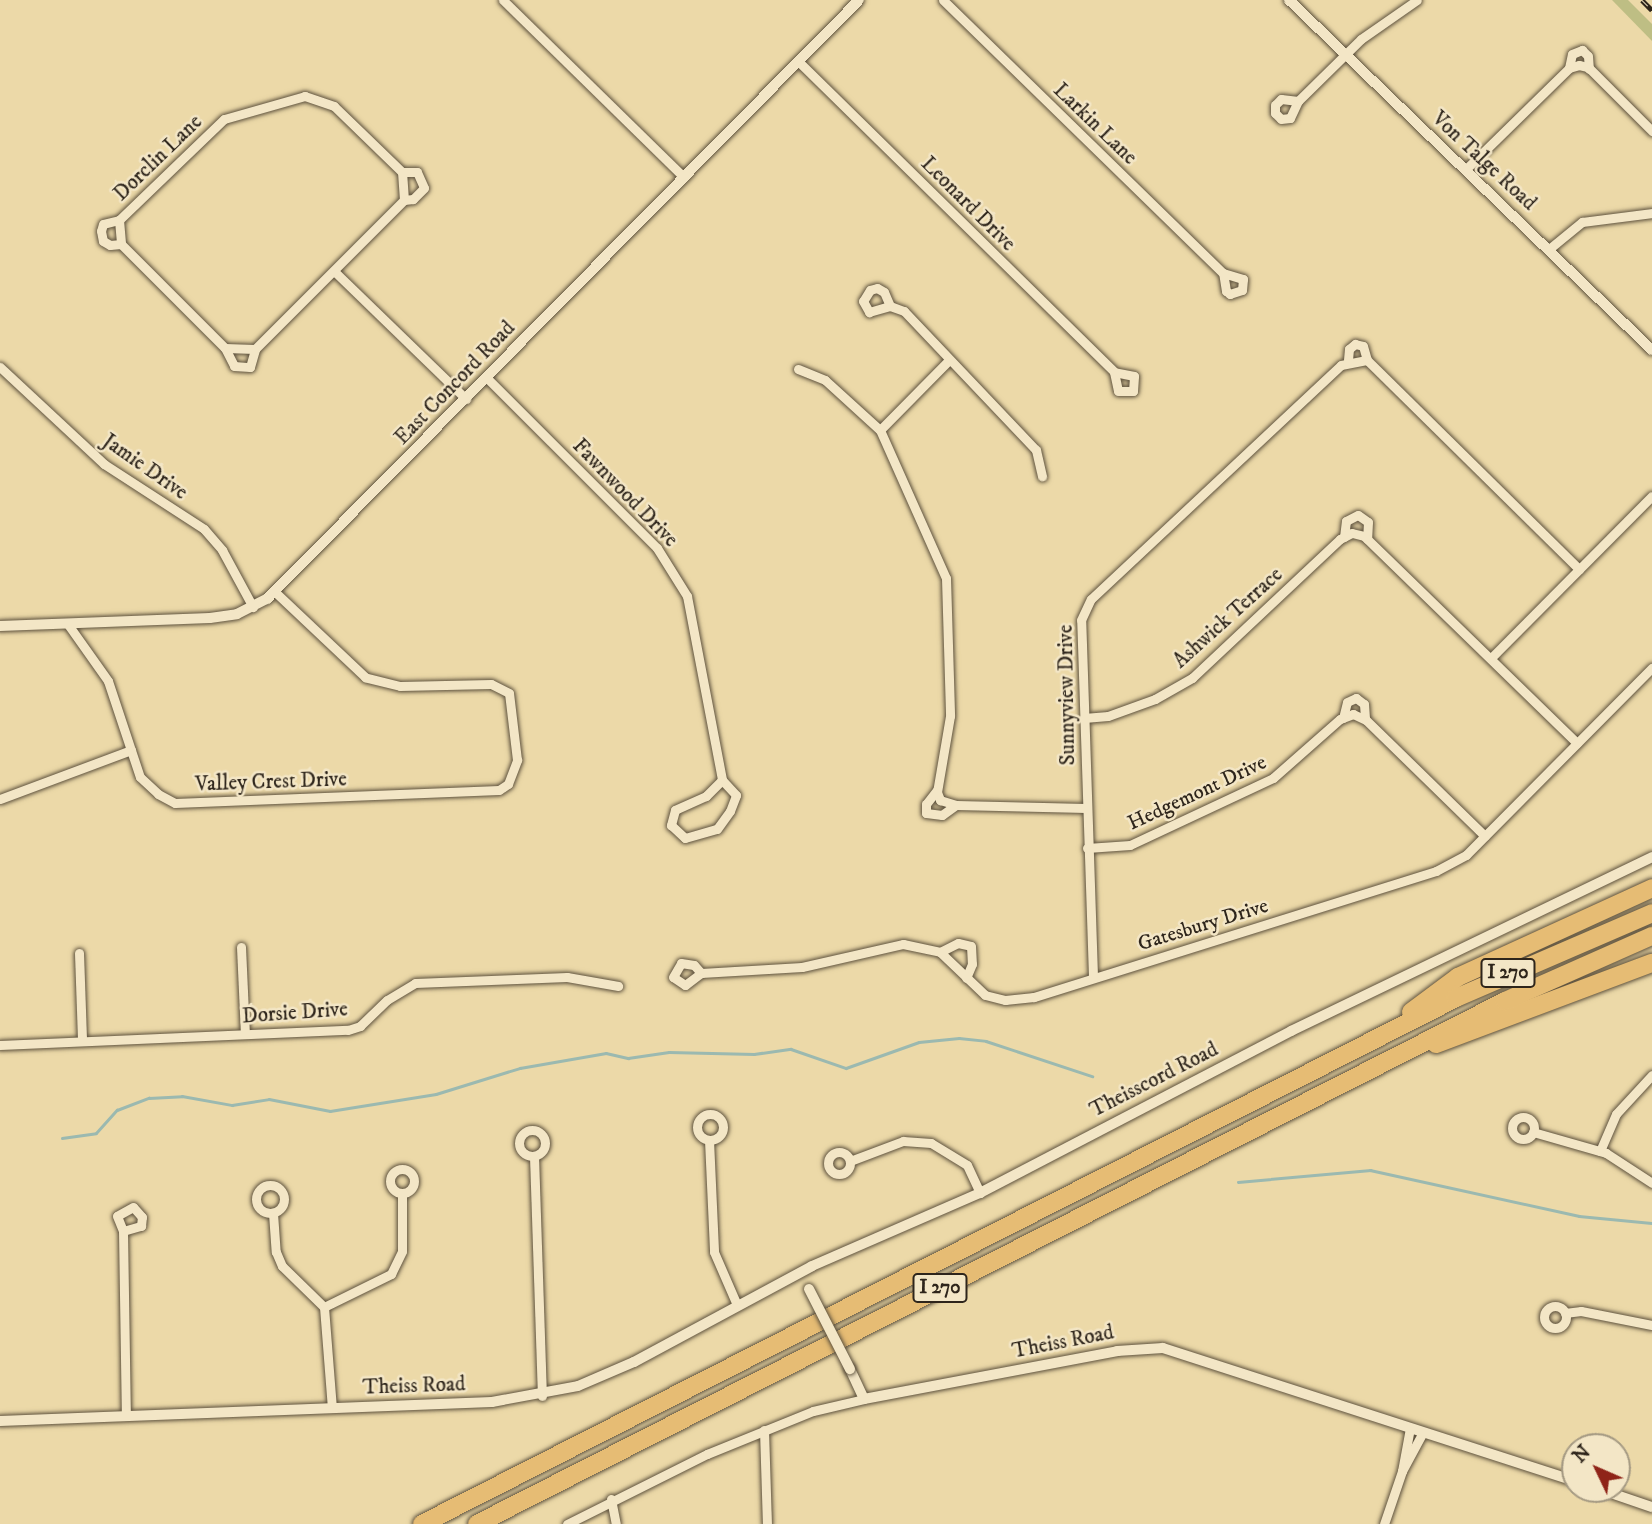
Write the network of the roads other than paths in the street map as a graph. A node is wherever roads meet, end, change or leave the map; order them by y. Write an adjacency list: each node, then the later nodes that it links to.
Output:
1 (503, 0): 14 (street)
2 (859, 0): 7 (street, East Concord Road)
3 (943, 0): 21 (street, Larkin Lane)
4 (1289, 0): 6 (street, Von Talge Road)
5 (1417, 0): 6 (street)
6 (1345, 55): 10 (street); 12 (street, Von Talge Road)
7 (799, 62): 14 (street, East Concord Road); 31 (street, Leonard Drive)
8 (1569, 68): 9 (street); 9 (street); 12 (street)
9 (1589, 69): 11 (street)
10 (1298, 101)
11 (1652, 131)
12 (1466, 169): 19 (street, Von Talge Road)
13 (402, 172): 15 (street); 15 (street, Dorclin Lane); 17 (street, Dorclin Lane)
14 (684, 177): 32 (street, East Concord Road)
15 (404, 200): 20 (street, Dorclin Lane)
16 (1652, 213): 19 (street)
17 (119, 220): 18 (street, Dorclin Lane); 18 (street)
18 (121, 244): 23 (street, Dorclin Lane)
19 (1549, 249): 25 (street, Von Talge Road)
20 (334, 271): 24 (street, Dorclin Lane); 33 (street)
21 (1223, 273)
22 (890, 306): 26 (street)
23 (225, 348): 24 (street); 24 (street, Dorclin Lane)
24 (255, 349)
25 (1652, 350)
26 (948, 360): 34 (street); 35 (street)
27 (1348, 360): 28 (street); 28 (street, Sunnyview Drive); 46 (street, Sunnyview Drive)
28 (1367, 360): 39 (street, Sunnyview Drive)
29 (0, 367): 41 (street, Jamie Drive)
30 (798, 369): 34 (street)
31 (1114, 372)
32 (487, 378): 33 (street, East Concord Road); 51 (street, Fawnwood Drive)
33 (466, 399): 40 (street, East Concord Road)
34 (880, 430): 52 (street)
35 (1042, 476)
36 (1652, 496): 39 (street)
37 (1344, 537): 38 (street); 38 (street, Ashwick Terrace); 46 (street, Ashwick Terrace)
38 (1367, 539): 44 (street, Ashwick Terrace)
39 (1579, 569): 44 (street)
40 (275, 592): 41 (street, East Concord Road); 50 (street, Valley Crest Drive)
41 (253, 607): 42 (street, East Concord Road)
42 (68, 623): 43 (street, East Concord Road); 50 (street, Valley Crest Drive)
43 (0, 626)
44 (1491, 658): 49 (street, Ashwick Terrace)
45 (1652, 668): 49 (street, Gatesbury Drive)
46 (1084, 718): 55 (street, Sunnyview Drive)
47 (1343, 718): 48 (street); 48 (street, Hedgemont Drive); 57 (street, Hedgemont Drive)
48 (1365, 719): 56 (street, Hedgemont Drive)
49 (1577, 743): 56 (street, Gatesbury Drive)
50 (131, 750): 53 (street)
51 (722, 779): 51 (street, Fawnwood Drive)
52 (937, 790): 54 (street); 54 (street)
53 (0, 799)
54 (956, 805): 55 (street)
55 (1086, 808): 57 (street, Sunnyview Drive)
56 (1485, 836): 67 (street, Gatesbury Drive)
57 (1087, 848): 67 (street, Sunnyview Drive)
58 (1652, 857): 82 (street, Theisscord Road)
59 (1652, 888): 72 (highway)
60 (1652, 913): 72 (highway, I 270)
61 (1652, 936): 74 (highway, I 270)
62 (241, 947): 70 (street)
63 (940, 952): 66 (street); 68 (street, Gatesbury Drive); 68 (street)
64 (79, 953): 71 (street)
65 (1652, 963): 74 (highway)
66 (701, 973)
67 (1093, 976): 68 (street, Gatesbury Drive)
68 (965, 978)
69 (618, 986): 70 (street, Dorsie Drive)
70 (245, 1034): 71 (street, Dorsie Drive)
71 (82, 1041): 73 (street, Dorsie Drive)
72 (1368, 1043): 104 (highway, I 270)
73 (0, 1045)
74 (1403, 1053): 105 (highway, I 270)
75 (1652, 1076): 78 (street)
76 (1533, 1132): 78 (street)
77 (709, 1140): 87 (street)
78 (1600, 1151): 81 (street)
79 (534, 1156): 91 (street)
80 (850, 1161): 82 (street)
81 (1652, 1183)
82 (980, 1193): 86 (street, Theisscord Road)
83 (402, 1194): 88 (street)
84 (272, 1213): 88 (street)
85 (123, 1231): 94 (street)
86 (800, 1272): 87 (street, Theiss Road); 92 (street, bridge)
87 (737, 1305): 91 (street, Theiss Road)
88 (324, 1307): 93 (street)
89 (1565, 1313): 90 (street)
90 (1652, 1325)
91 (542, 1396): 93 (street, Theiss Road)
92 (864, 1399): 96 (street, Theiss Road); 97 (street, Theiss Road)
93 (332, 1408): 94 (street, Theiss Road)
94 (126, 1415): 95 (street, Theiss Road)
95 (0, 1421)
96 (1410, 1428): 98 (street, Theiss Road); 99 (street)
97 (764, 1430): 101 (street, Theiss Road); 108 (street)
98 (1423, 1432): 99 (street); 100 (street, Theiss Road)
99 (1402, 1471): 109 (street)
100 (1561, 1476)
101 (611, 1499): 106 (street, Theiss Road); 107 (street)
102 (1631, 1500): 103 (street)
103 (1652, 1507)
104 (422, 1524)
105 (477, 1524)
106 (566, 1524)
107 (616, 1524)
108 (767, 1524)
109 (1384, 1524)

